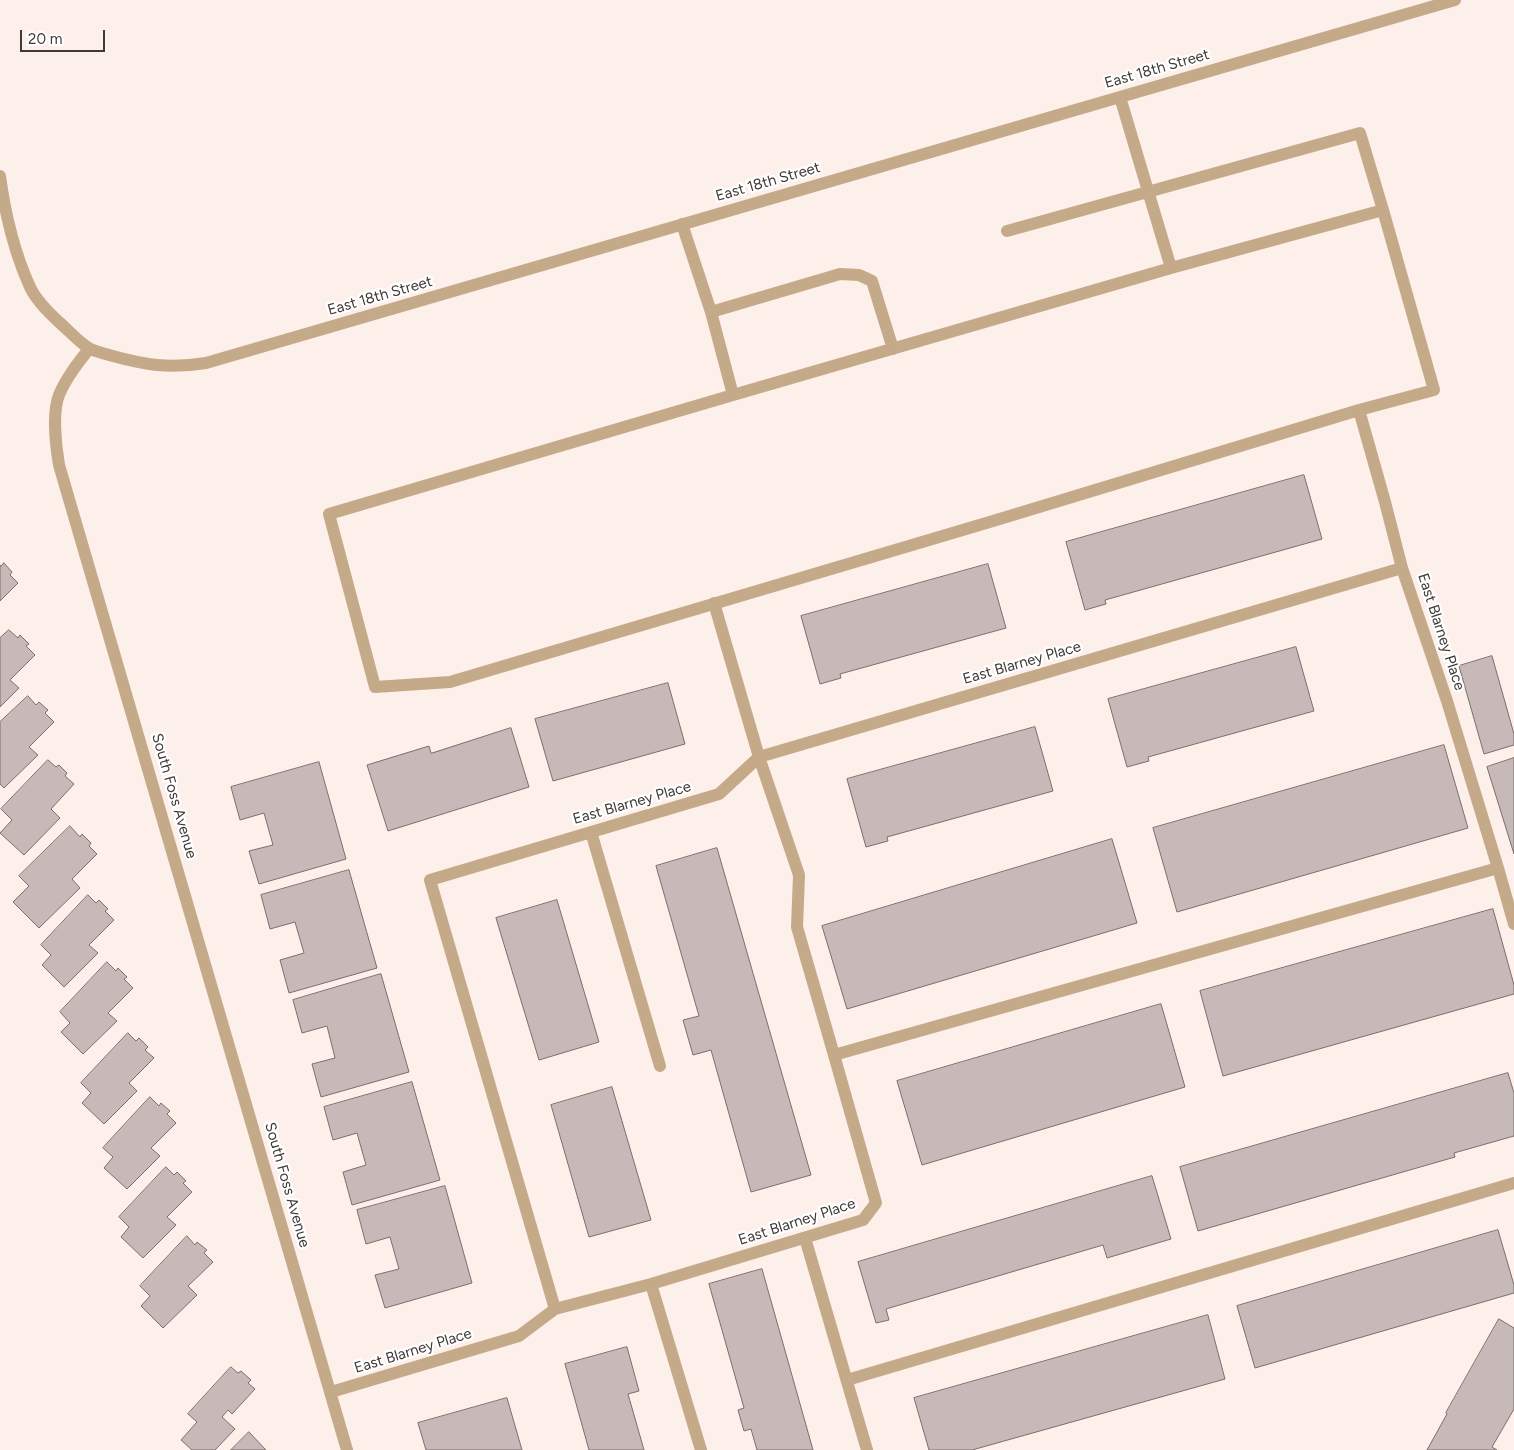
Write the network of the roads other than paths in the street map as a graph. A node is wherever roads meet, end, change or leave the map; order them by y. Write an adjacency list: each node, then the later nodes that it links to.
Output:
1 (1455, 0): 2 (street, East 18th Street)
2 (1120, 96): 4 (street); 6 (street, East 18th Street)
3 (0, 176): 10 (street)
4 (1148, 192): 5 (street); 7 (street); 8 (street)
5 (1383, 210): 8 (street); 13 (street)
6 (682, 224): 9 (street); 10 (street, East 18th Street)
7 (1007, 231)
8 (1171, 268): 11 (street)
9 (711, 312): 11 (street); 12 (street)
10 (89, 349): 27 (street, South Foss Avenue)
11 (893, 349): 12 (street)
12 (734, 395): 15 (street)
13 (1358, 410): 14 (street); 15 (street)
14 (1402, 568): 16 (street, East Blarney Place); 18 (street, East Blarney Place)
15 (714, 603): 16 (street)
16 (758, 757): 17 (street, East Blarney Place); 20 (street)
17 (591, 832): 21 (street); 25 (street, East Blarney Place)
18 (1498, 868): 19 (street, East Blarney Place); 20 (street)
19 (1514, 924)
20 (834, 1055): 23 (street, East Blarney Place)
21 (660, 1066)
22 (1514, 1183): 26 (street)
23 (805, 1238): 24 (street, East Blarney Place); 26 (street)
24 (651, 1284): 25 (street, East Blarney Place); 29 (street)
25 (555, 1309): 27 (street, East Blarney Place)
26 (846, 1380): 30 (street)
27 (331, 1392): 28 (street, South Foss Avenue)
28 (348, 1450)
29 (701, 1450)
30 (867, 1450)

